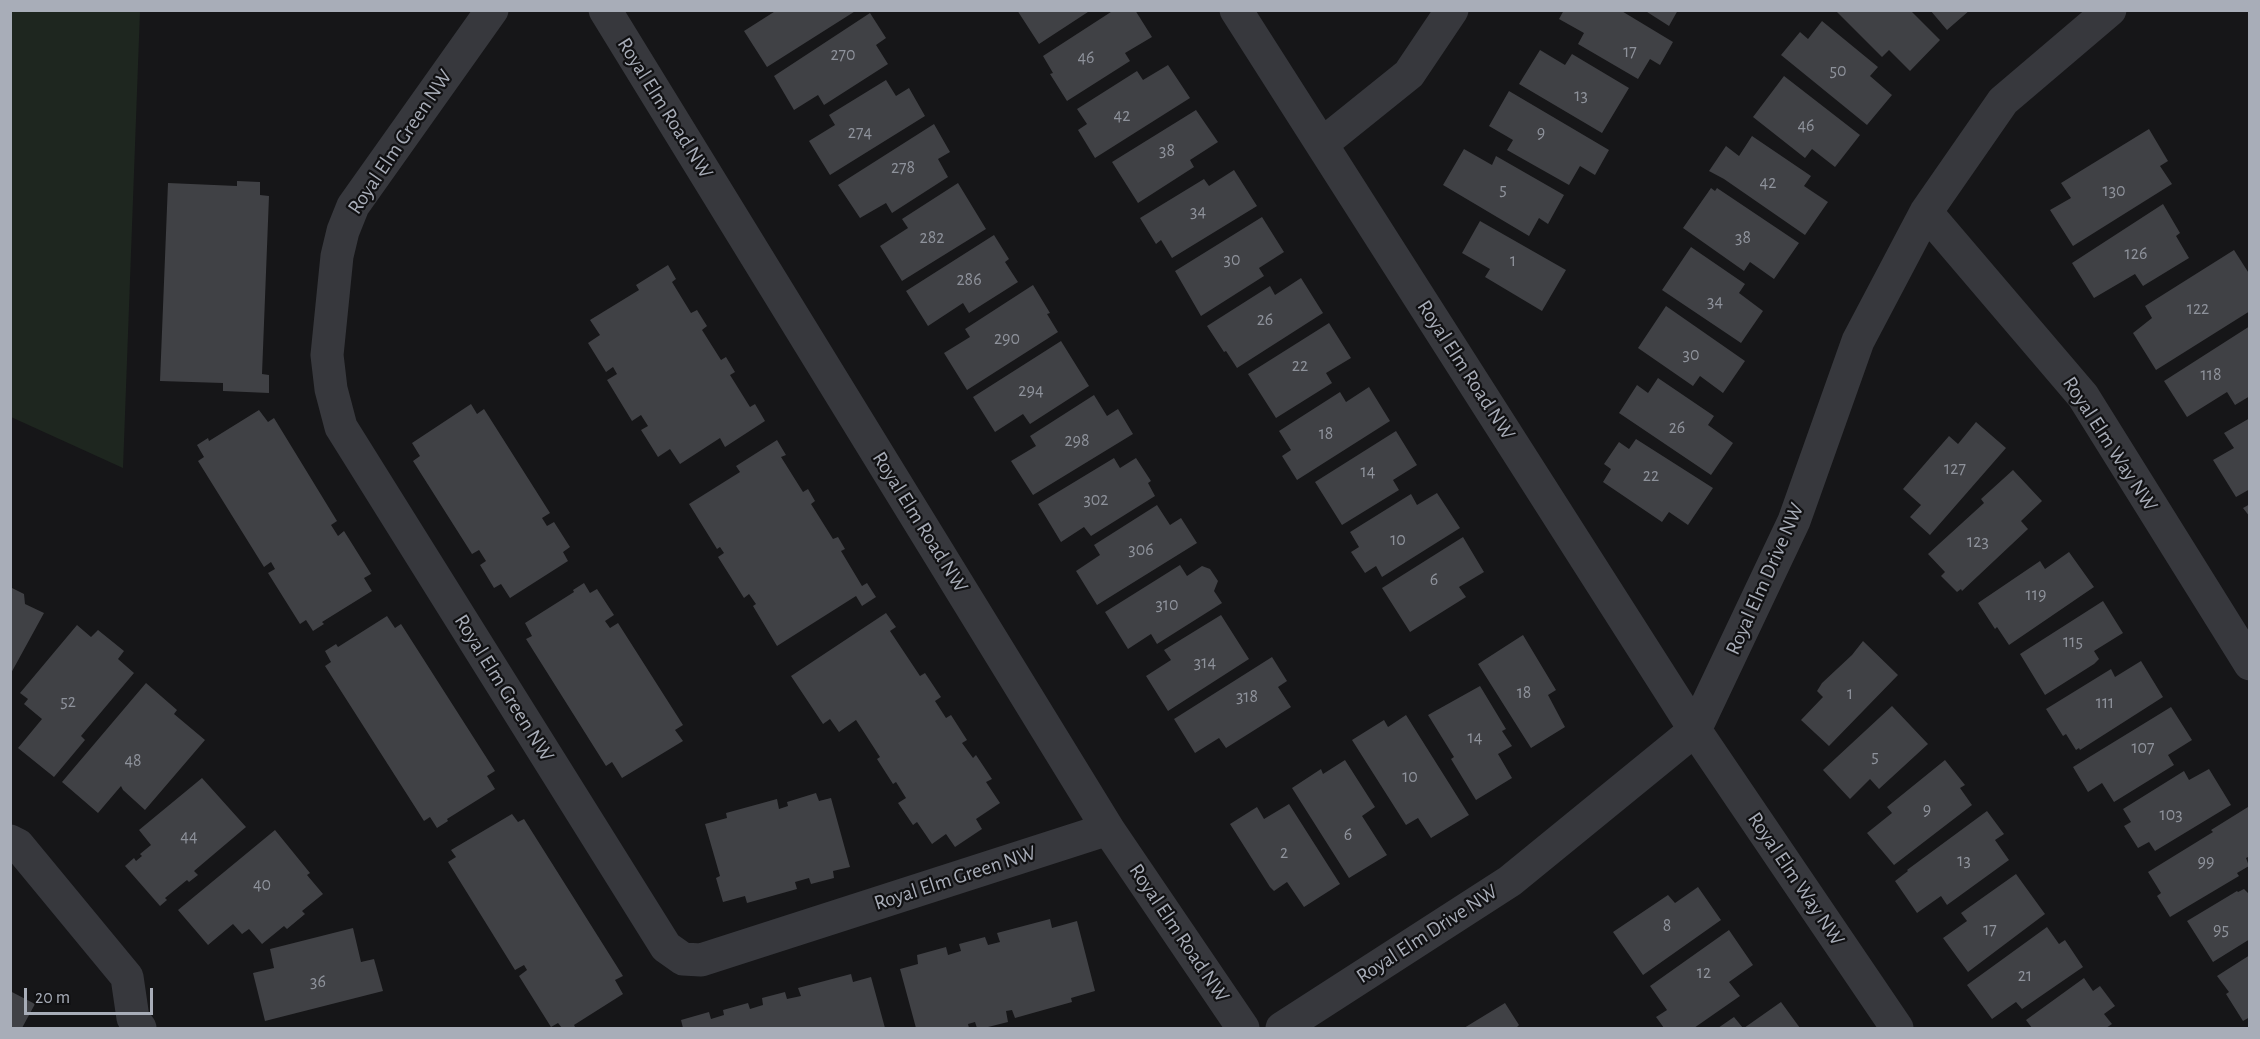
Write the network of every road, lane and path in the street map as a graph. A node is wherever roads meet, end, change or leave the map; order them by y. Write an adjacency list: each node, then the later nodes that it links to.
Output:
1 (492, 10): 10 (street, Royal Elm Green NW)
2 (605, 10): 10 (street, Royal Elm Road NW)
3 (1236, 10): 6 (street, Royal Elm Road NW)
4 (1452, 10): 6 (street)
5 (2110, 10): 7 (street, Royal Elm Drive NW)
6 (1322, 144): 9 (street, Royal Elm Road NW)
7 (1926, 212): 8 (street, Royal Elm Way NW); 9 (street, Royal Elm Drive NW)
8 (2250, 664)
9 (1695, 730): 14 (street, Royal Elm Drive NW); 15 (street, Royal Elm Way NW)
10 (1108, 829): 13 (street, Royal Elm Road NW)
11 (10, 841): 12 (street)
12 (132, 1025)
13 (1244, 1029)
14 (1282, 1029)
15 (1897, 1029)

